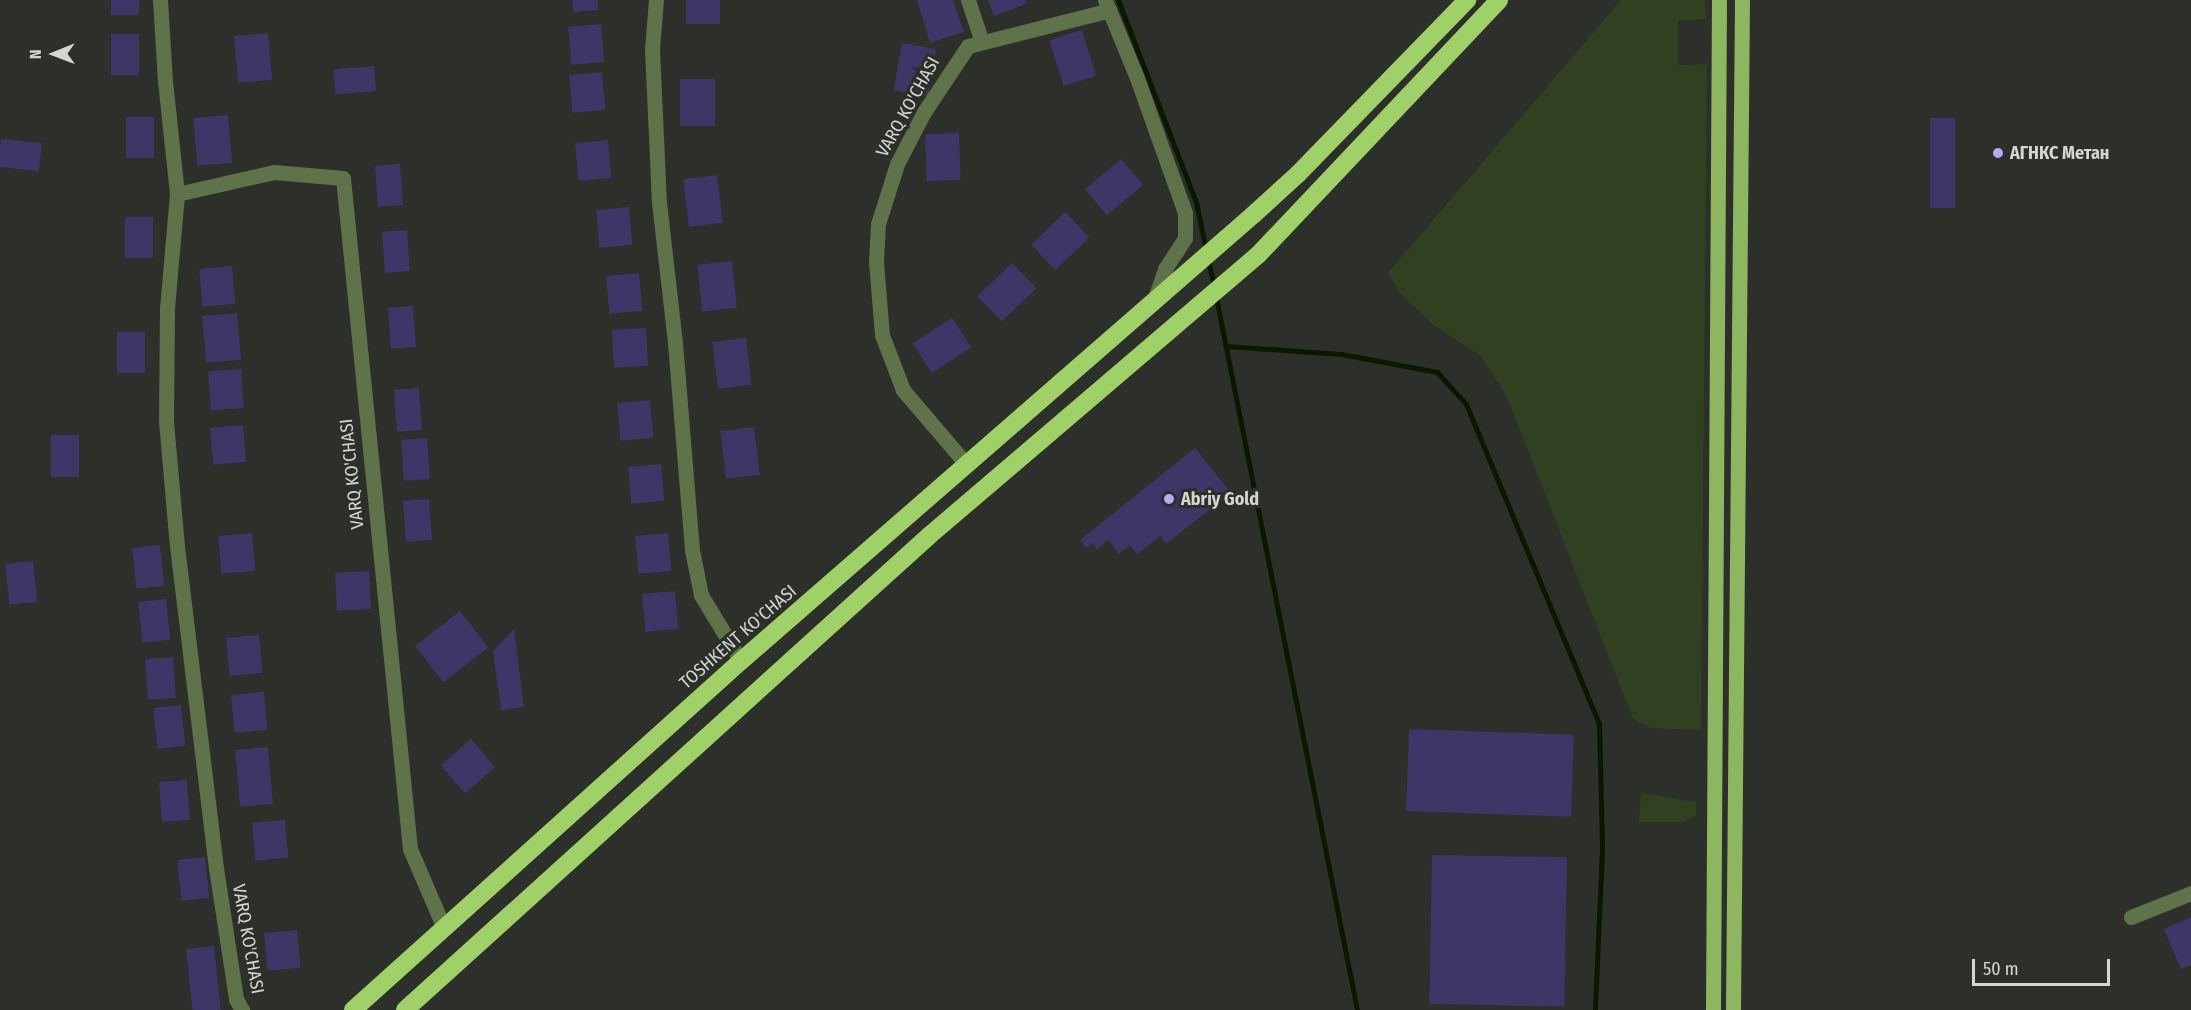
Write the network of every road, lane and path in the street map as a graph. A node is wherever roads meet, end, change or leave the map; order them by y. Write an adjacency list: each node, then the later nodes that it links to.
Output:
1 (160, 0): 10 (street, VARQ KO'CHASI)
2 (656, 0): 13 (street)
3 (968, 0): 9 (street)
4 (1467, 0): 11 (highway, TOSHKENT KO'CHASI)
5 (1499, 0): 19 (highway)
6 (1719, 0): 20 (main road)
7 (1742, 0): 21 (main road)
8 (1107, 5): 9 (street, VARQ KO'CHASI); 11 (street)
9 (982, 42): 12 (street, VARQ KO'CHASI)
10 (177, 194): 16 (street, VARQ KO'CHASI); 17 (street, VARQ KO'CHASI)
11 (1154, 301): 12 (highway, TOSHKENT KO'CHASI)
12 (967, 465): 13 (highway, TOSHKENT KO'CHASI)
13 (741, 662): 16 (highway, TOSHKENT KO'CHASI)
14 (2191, 893): 15 (street)
15 (2131, 918)
16 (444, 928): 18 (highway, TOSHKENT KO'CHASI)
17 (242, 1010)
18 (353, 1010)
19 (405, 1010)
20 (1713, 1010)
21 (1733, 1010)

